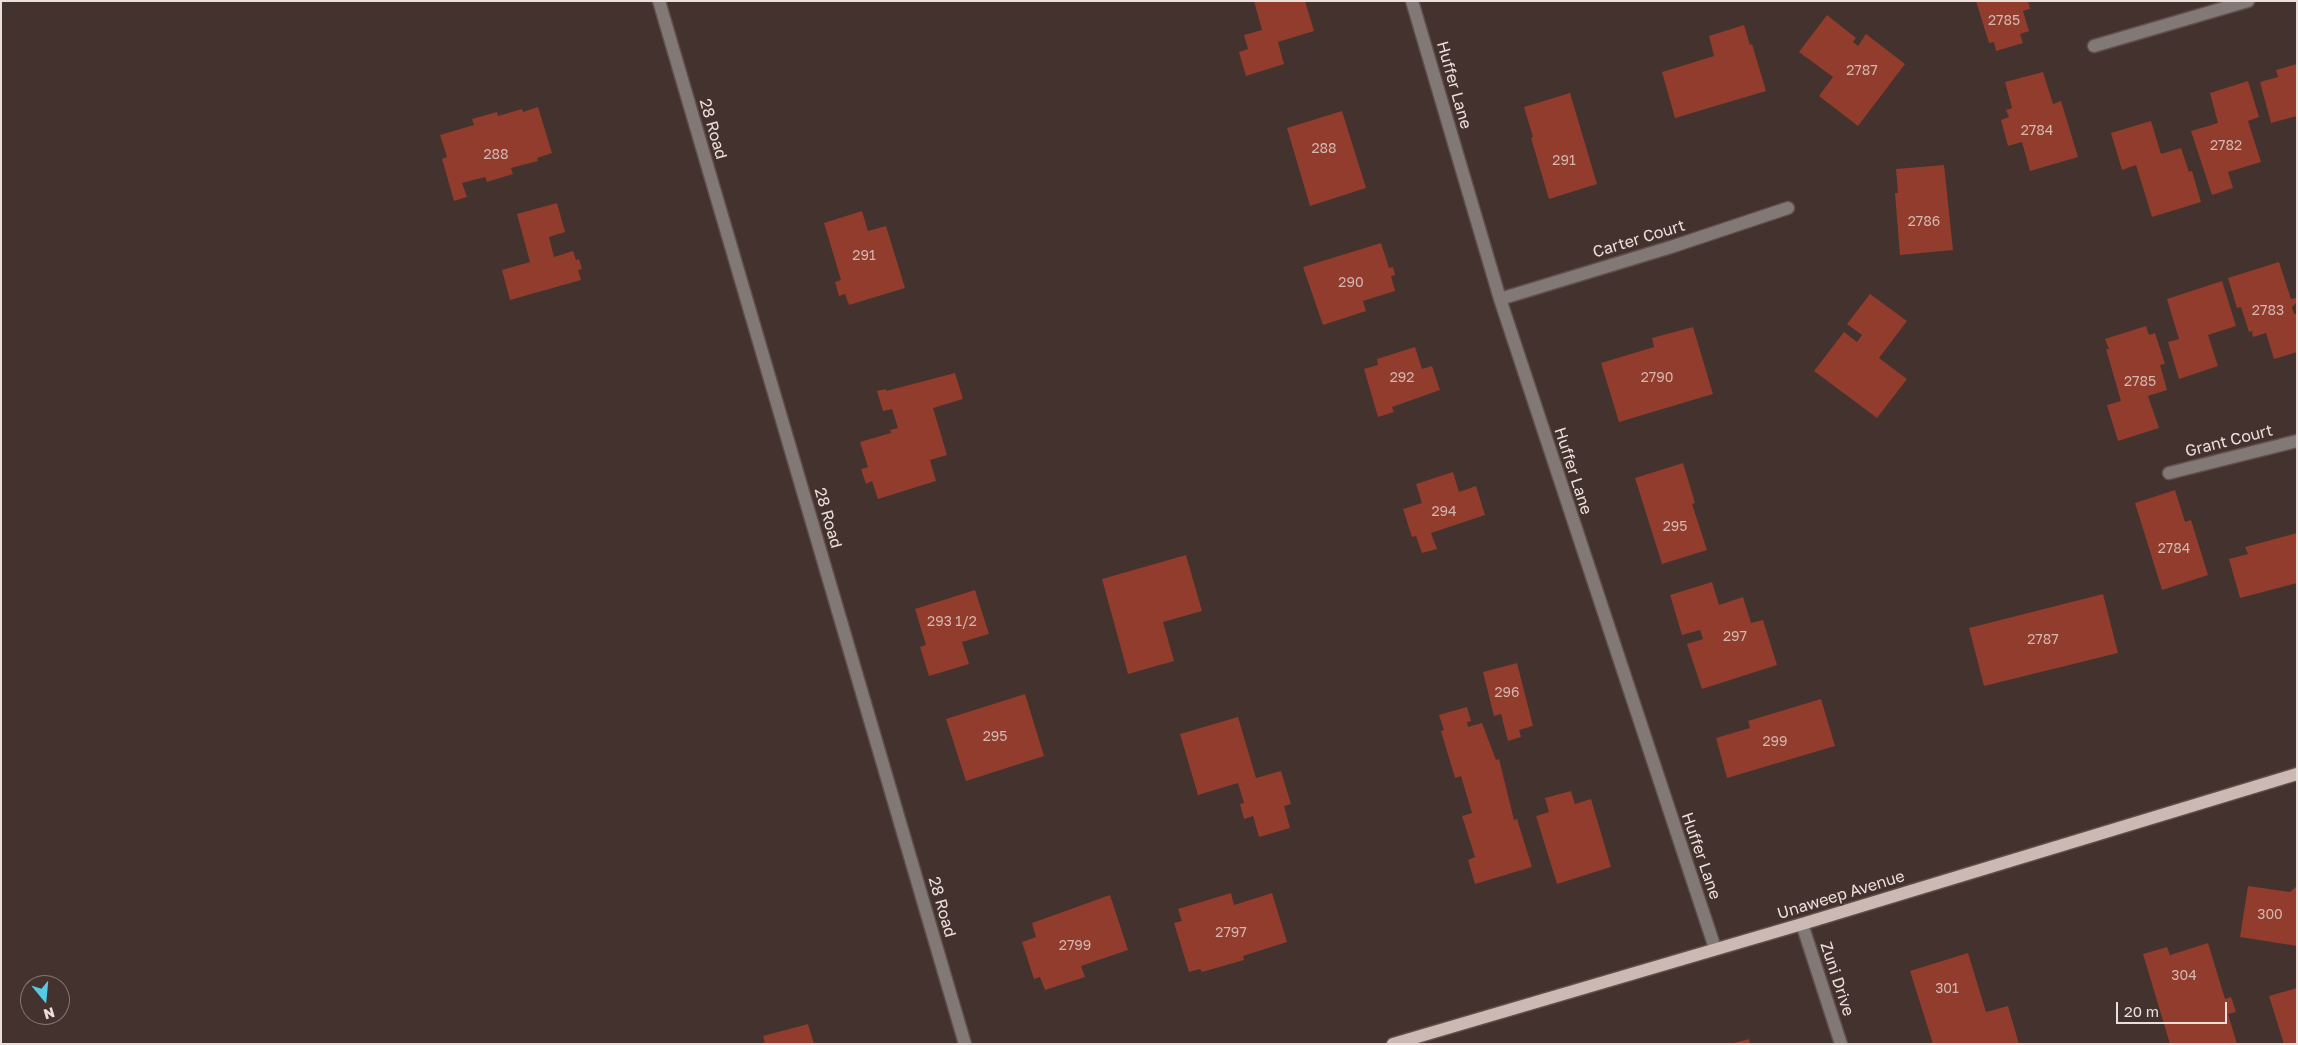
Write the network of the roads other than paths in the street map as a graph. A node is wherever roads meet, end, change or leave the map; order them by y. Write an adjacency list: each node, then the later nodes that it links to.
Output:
1 (659, 1): 12 (street, 28 Road)
2 (1412, 1): 6 (street, Huffer Lane)
3 (2248, 1): 4 (street)
4 (2094, 46)
5 (1788, 208): 6 (street, Carter Court)
6 (1500, 299): 11 (street, Huffer Lane)
7 (2297, 441): 8 (street, Grant Court)
8 (2169, 473)
9 (2297, 774): 10 (main road, Unaweep Avenue)
10 (1802, 924): 11 (main road, Unaweep Avenue); 14 (street, Zuni Drive)
11 (1715, 948): 13 (main road, Unaweep Avenue)
12 (965, 1044)
13 (1393, 1044)
14 (1841, 1044)

